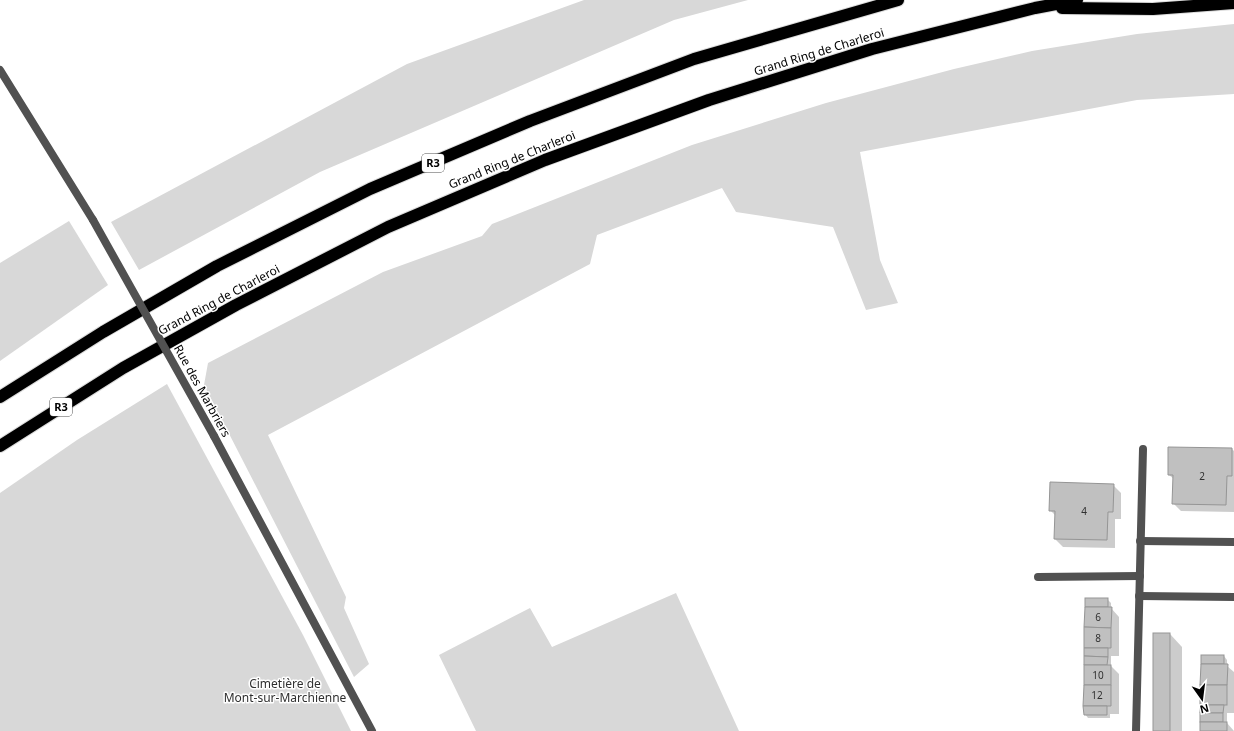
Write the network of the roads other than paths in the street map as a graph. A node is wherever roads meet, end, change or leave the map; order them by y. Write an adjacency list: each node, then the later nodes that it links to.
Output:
1 (898, 0): 6 (highway, R3)
2 (1077, 0): 4 (highway, Grand Ring de Charleroi / R3)
3 (1234, 3): 4 (highway)
4 (1035, 8): 7 (highway, Grand Ring de Charleroi / R3)
5 (0, 70): 15 (street, Rue des Marbriers, bridge)
6 (0, 397)
7 (0, 446)
8 (1143, 449): 9 (street)
9 (1140, 540): 10 (street); 11 (street)
10 (1234, 542)
11 (1140, 576): 12 (street); 13 (street)
12 (1038, 577)
13 (1139, 596): 14 (street); 16 (street)
14 (1234, 597)
15 (372, 731)
16 (1136, 731)

